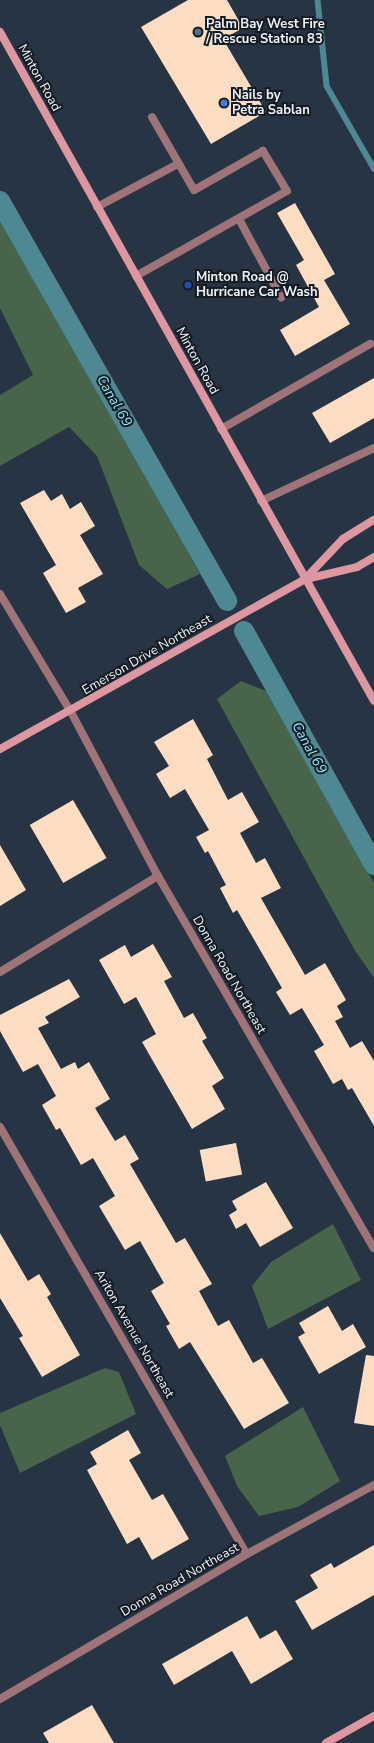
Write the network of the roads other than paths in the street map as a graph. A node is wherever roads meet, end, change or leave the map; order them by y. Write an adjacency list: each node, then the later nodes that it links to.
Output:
1 (0, 32): 4 (main road, Minton Road)
2 (152, 117): 3 (street)
3 (178, 164): 4 (street); 5 (street)
4 (97, 207): 6 (main road, Minton Road)
5 (239, 218): 6 (street); 7 (street)
6 (136, 276): 9 (main road, Minton Road)
7 (281, 297)
8 (370, 344): 9 (street)
9 (221, 429): 11 (main road, Minton Road)
10 (374, 448): 11 (street)
11 (261, 501): 14 (main road, Minton Road)
12 (374, 520): 14 (main road)
13 (374, 557): 14 (main road)
14 (305, 579): 16 (main road, Minton Road); 17 (main road, Emerson Drive Northeast)
15 (0, 594): 17 (street, Donna Road Northeast)
16 (374, 701)
17 (71, 712): 18 (main road, Emerson Drive Northeast); 19 (street, Donna Road Northeast)
18 (0, 750)
19 (158, 876): 20 (street); 22 (street, Donna Road Northeast)
20 (0, 972)
21 (0, 1127): 24 (street, Ariton Avenue Northeast)
22 (374, 1248)
23 (374, 1484): 24 (street, Donna Road Northeast)
24 (247, 1554): 25 (street, Donna Road Northeast)
25 (0, 1699)
26 (374, 1716): 27 (main road)
27 (326, 1743)

